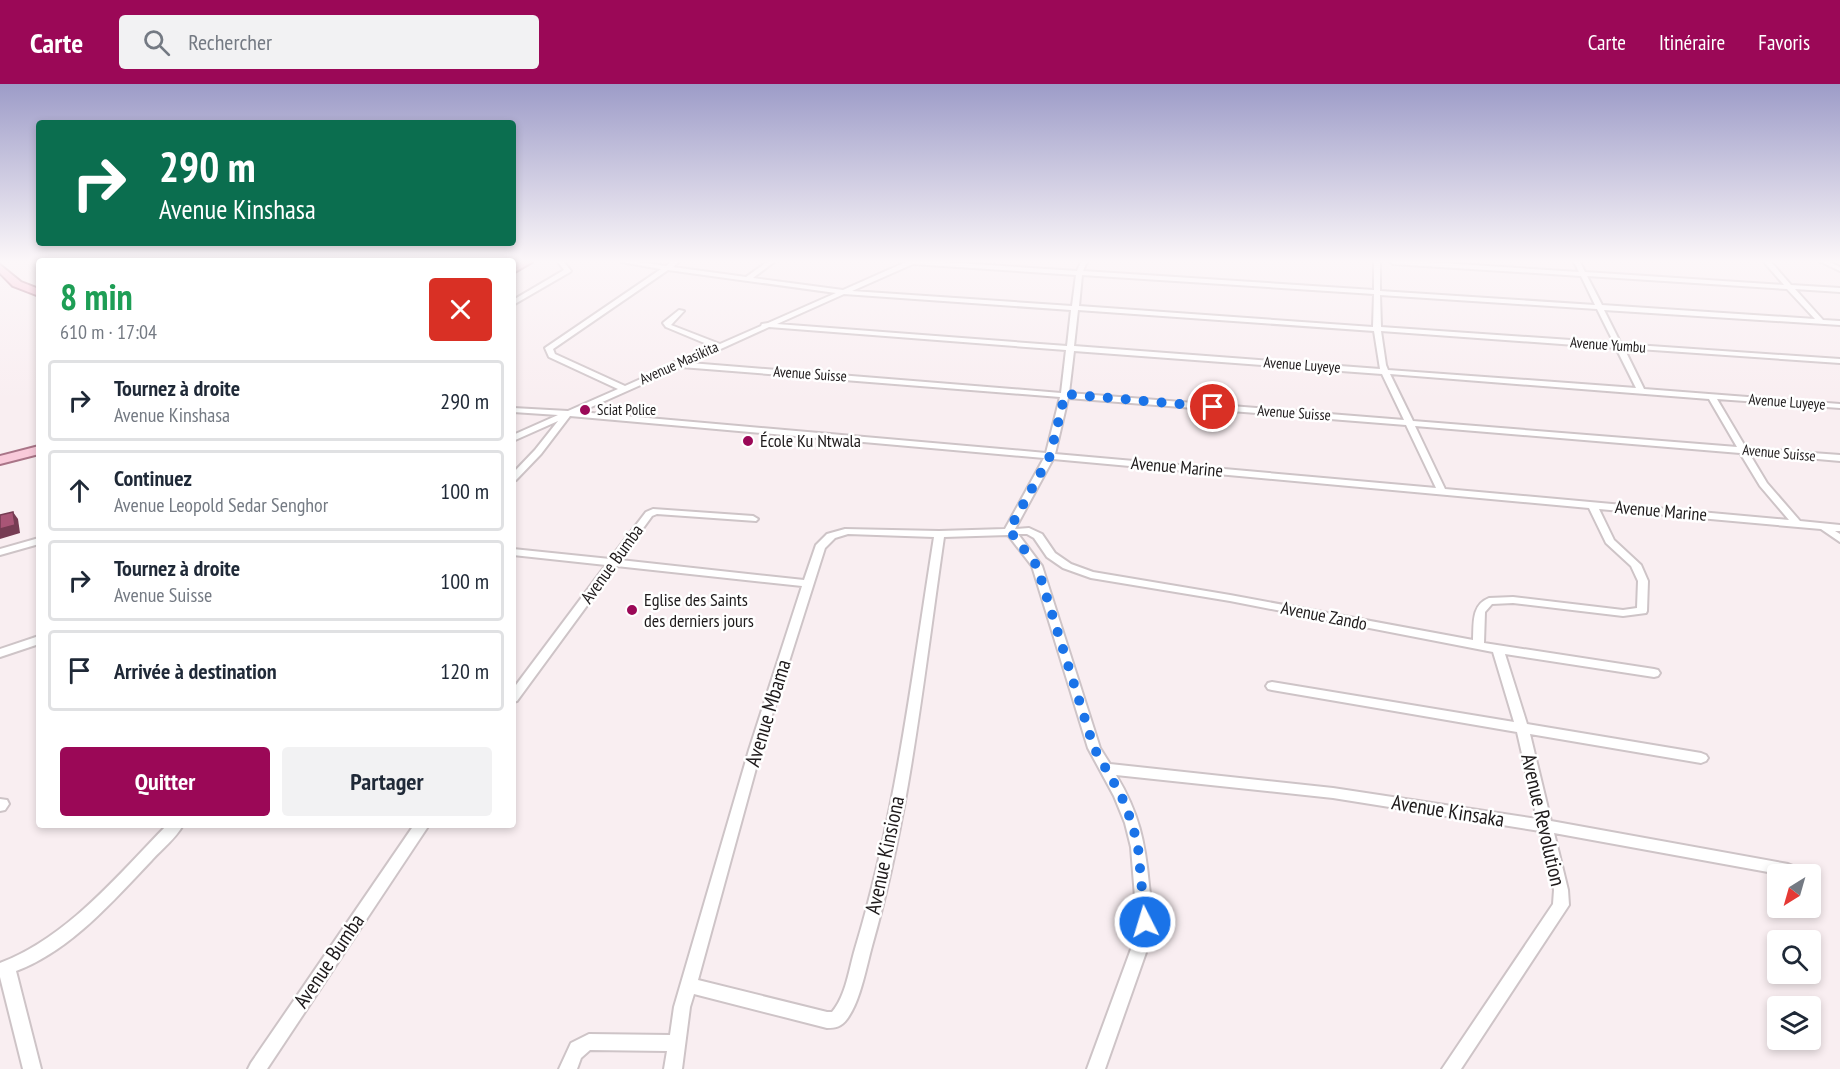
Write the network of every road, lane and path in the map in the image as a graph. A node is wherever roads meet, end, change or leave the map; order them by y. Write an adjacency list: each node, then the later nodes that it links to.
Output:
1 (608, 308): 18 (street)
2 (804, 308): 10 (street, Avenue Masikita)
3 (1075, 308): 11 (street, Avenue Yumbu); 14 (street)
4 (1377, 308): 11 (street)
5 (1601, 308): 8 (street); 13 (street)
6 (1808, 308): 8 (street)
7 (681, 311): 12 (street)
8 (1820, 321): 9 (street)
9 (1840, 323)
10 (764, 326): 12 (street, Avenue Masikita); 14 (street, Avenue Luyeye)
11 (1377, 328): 13 (street, Avenue Yumbu); 17 (street)
12 (718, 346): 16 (street, Avenue Masikita)
13 (1621, 346): 15 (street, Avenue Yumbu); 19 (street)
14 (1069, 348): 17 (street, Avenue Luyeye); 20 (street)
15 (1840, 361)
16 (677, 364): 18 (street, Avenue Masikita); 20 (street, Avenue Suisse)
17 (1386, 371): 19 (street, Avenue Luyeye); 25 (street)
18 (623, 388): 24 (street, Avenue Masikita)
19 (1642, 392): 21 (street, Avenue Luyeye)
20 (1065, 394): 25 (street, Avenue Suisse); 29 (street)
21 (1712, 397): 22 (street, Avenue Luyeye); 27 (street)
22 (1840, 406)
23 (516, 410): 24 (street, Avenue Marine)
24 (568, 414): 26 (street, Avenue Masikita); 29 (street, Avenue Marine); 32 (street)
25 (1411, 422): 27 (street, Avenue Suisse); 33 (street)
26 (516, 437)
27 (1745, 450): 30 (street, Avenue Suisse); 36 (street)
28 (36, 451): 31 (main road)
29 (1050, 456): 33 (street, Avenue Marine); 39 (street)
30 (1840, 458)
31 (0, 460)
32 (516, 475)
33 (1441, 490): 34 (street, Avenue Marine)
34 (1593, 506): 36 (street, Avenue Marine); 48 (street)
35 (753, 519): 45 (street, Avenue Bumba)
36 (1796, 523): 37 (street, Avenue Marine)
37 (1823, 526): 38 (street, Avenue Marine); 41 (street)
38 (1840, 528)
39 (1009, 530): 40 (street, Avenue Mbama); 48 (street, Avenue Zando); 56 (street)
40 (939, 534): 46 (street, Avenue Mbama); 62 (street, Avenue Kinsiona)
41 (1840, 539)
42 (36, 542): 43 (street)
43 (0, 552)
44 (516, 552): 45 (street)
45 (614, 563): 46 (street); 53 (street, Avenue Bumba)
46 (807, 583): 62 (street, Avenue Mbama)
47 (36, 641): 50 (street)
48 (1478, 645): 49 (street, Avenue Zando)
49 (1498, 649): 51 (street, Avenue Zando); 54 (street, Avenue Revolution)
50 (0, 653)
51 (1654, 673)
52 (1272, 686): 54 (street)
53 (516, 694)
54 (1522, 728): 55 (street); 57 (street, Avenue Revolution)
55 (1701, 758)
56 (1106, 769): 57 (street, Avenue Kinsaka); 68 (street)
57 (1546, 826): 60 (street, Avenue Kinsaka); 69 (street, Avenue Revolution)
58 (173, 828): 61 (street)
59 (420, 828): 65 (street, Avenue Bumba)
60 (1767, 866)
61 (3, 969): 64 (street)
62 (689, 985): 63 (street, Avenue Mbama)
63 (676, 1043): 66 (street); 67 (street, Avenue Mbama)
64 (32, 1069)
65 (257, 1069)
66 (568, 1069)
67 (673, 1069)
68 (1096, 1069)
69 (1451, 1069)

